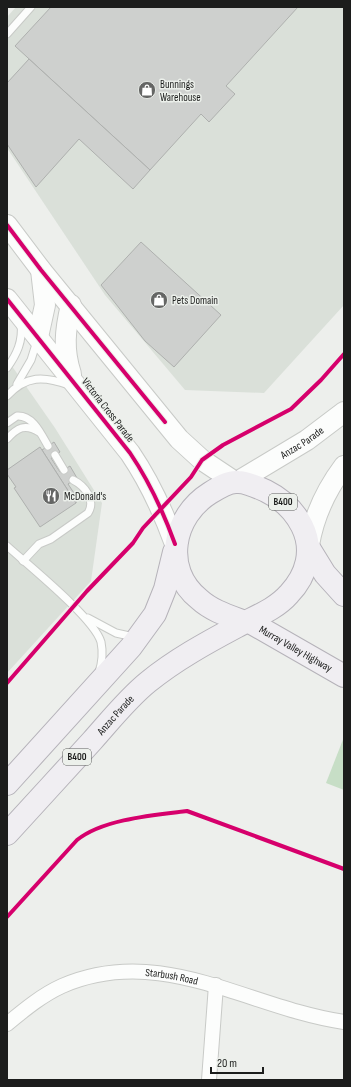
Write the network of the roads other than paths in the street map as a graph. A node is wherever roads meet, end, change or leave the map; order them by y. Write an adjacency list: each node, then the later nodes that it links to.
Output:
1 (31, 7): 2 (lane)
2 (7, 34)
3 (7, 225): 4 (main road)
4 (41, 270): 5 (main road); 7 (main road)
5 (71, 305): 10 (main road); 21 (main road)
6 (13, 306): 7 (main road, Victoria Cross Parade); 8 (lane)
7 (38, 337): 9 (lane); 10 (main road, Victoria Cross Parade)
8 (7, 368)
9 (15, 386): 10 (lane); 11 (lane)
10 (80, 389): 23 (main road, Victoria Cross Parade)
11 (7, 396)
12 (344, 412): 21 (main road, Anzac Parade)
13 (7, 423): 14 (lane)
14 (39, 432): 15 (lane); 16 (lane)
15 (7, 439)
16 (48, 446)
17 (55, 455): 19 (lane)
18 (344, 466): 24 (main road)
19 (64, 470)
20 (73, 480): 25 (lane)
21 (236, 482): 23 (main road); 24 (main road, B400)
22 (7, 546): 25 (lane)
23 (175, 546): 28 (main road); 29 (main road)
24 (309, 546): 26 (main road, B400); 28 (main road, B400)
25 (23, 561): 27 (lane)
26 (344, 595)
27 (83, 615): 29 (lane); 31 (lane)
28 (246, 621): 30 (main road, Murray Valley Highway); 33 (main road, Anzac Parade / B400)
29 (142, 633): 31 (main road)
30 (344, 676)
31 (96, 686): 32 (main road)
32 (7, 784)
33 (7, 834)
34 (216, 985): 35 (street, Starbush Road); 36 (street, Starbush Road); 37 (street)
35 (344, 1022)
36 (7, 1024)
37 (209, 1080)

